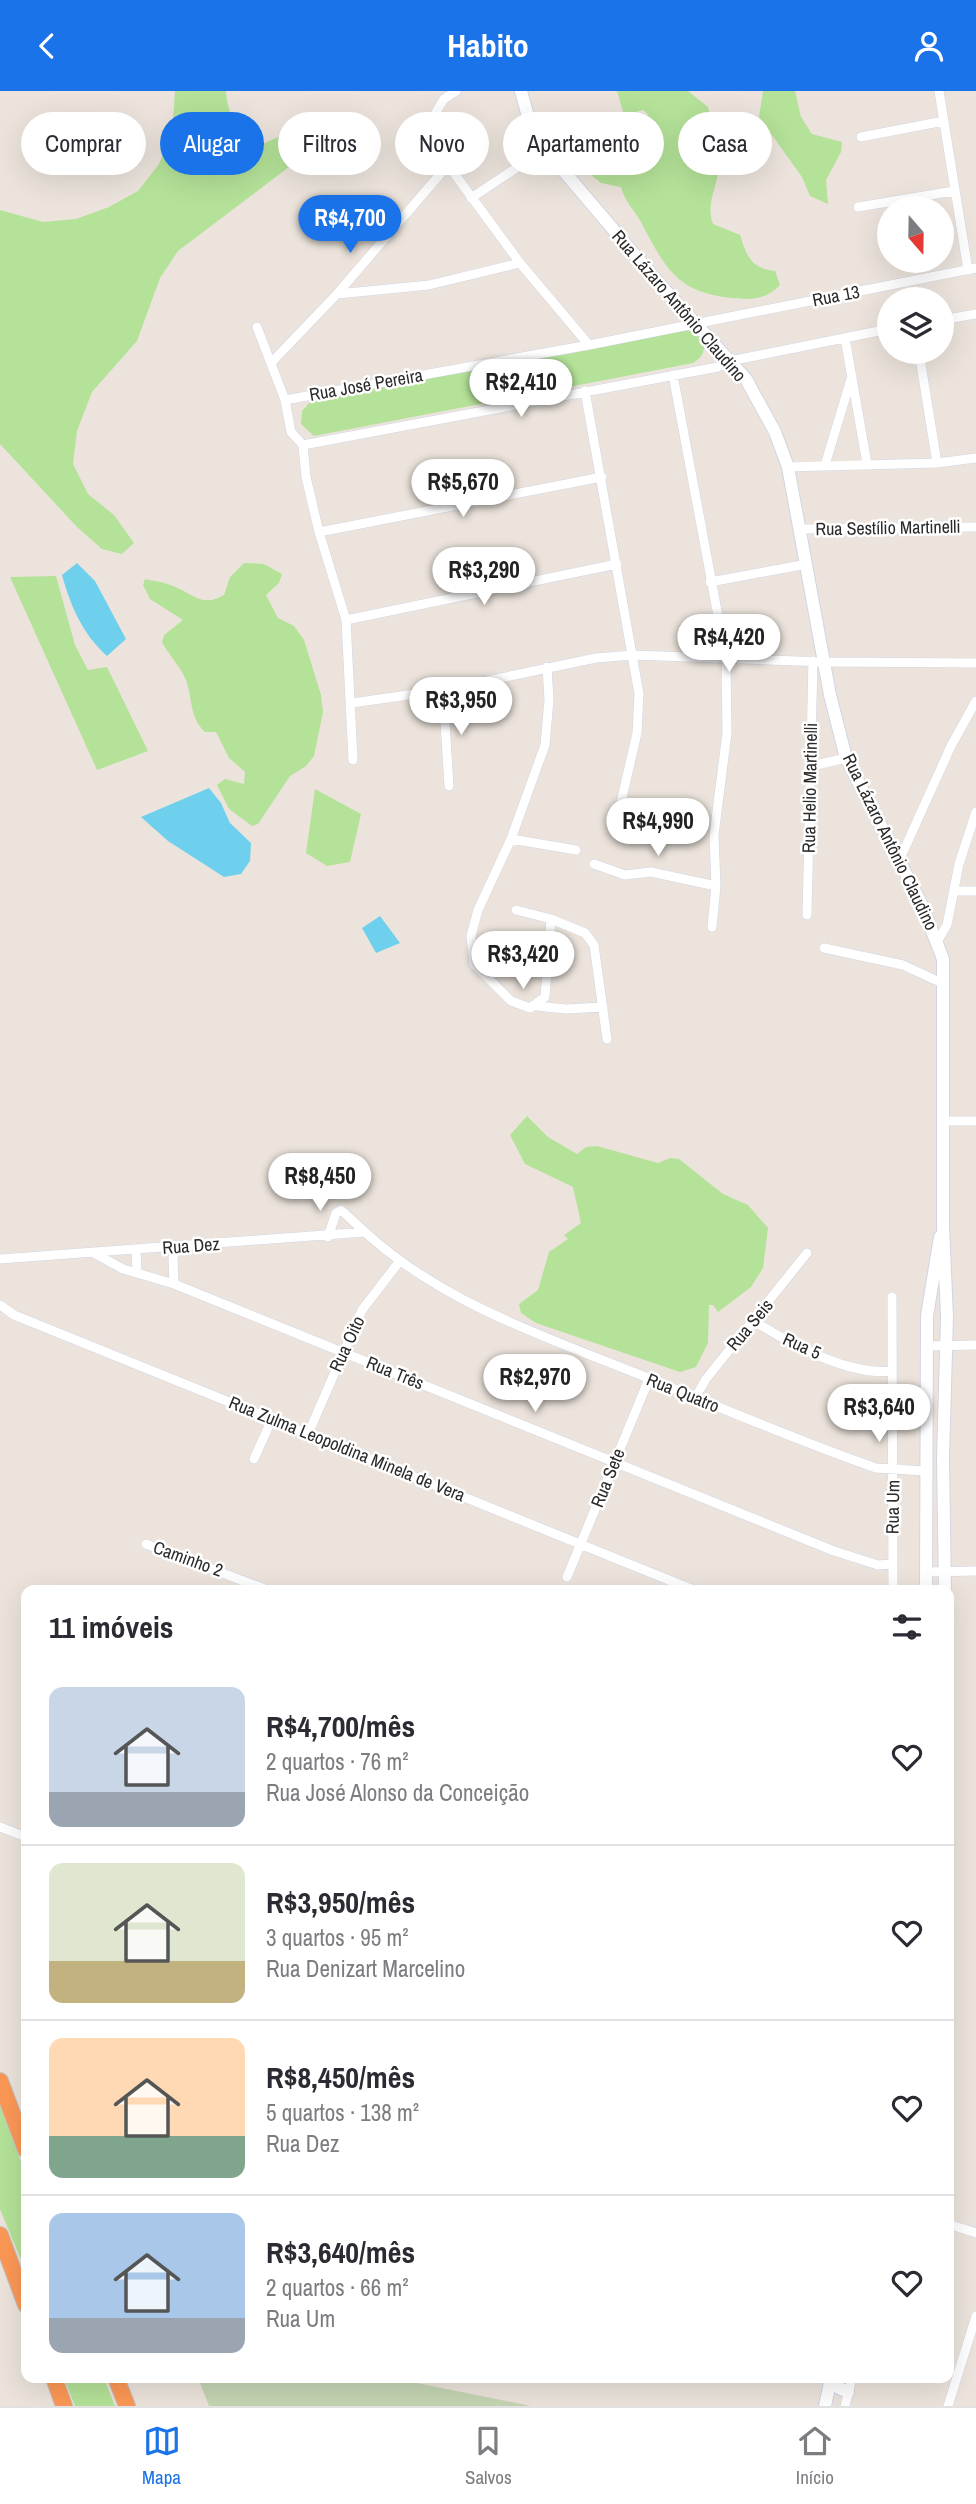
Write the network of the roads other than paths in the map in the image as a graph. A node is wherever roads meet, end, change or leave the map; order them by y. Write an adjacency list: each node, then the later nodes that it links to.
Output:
1 (456, 91): 4 (street)
2 (520, 91): 5 (main road, Rua Lázaro Antônio Claudino)
3 (940, 91): 6 (street)
4 (436, 112)
5 (526, 112)
6 (944, 121): 7 (street); 12 (street)
7 (861, 137)
8 (439, 175): 17 (street)
9 (455, 175): 13 (street)
10 (506, 175): 13 (street)
11 (567, 175): 20 (main road, Rua Lázaro Antônio Claudino)
12 (954, 191): 14 (street); 16 (street)
13 (471, 198): 15 (street)
14 (858, 207)
15 (520, 263): 17 (street); 24 (street)
16 (972, 269): 20 (street, Rua 13)
17 (337, 294): 26 (street)
18 (976, 314): 19 (street)
19 (954, 318)
20 (695, 324): 24 (street, Rua José Pereira); 25 (main road, Rua Lázaro Antônio Claudino)
21 (257, 327): 26 (street)
22 (877, 331): 23 (street)
23 (845, 338): 25 (street); 29 (street)
24 (589, 345): 31 (street, Rua José Pereira)
25 (730, 361): 28 (street); 37 (main road, Rua Lázaro Antônio Claudino)
26 (271, 363): 31 (street)
27 (921, 364): 34 (street)
28 (673, 375): 30 (street); 44 (street)
29 (852, 376): 35 (street); 36 (street)
30 (584, 391): 32 (street); 38 (street)
31 (285, 400): 32 (street)
32 (303, 445): 41 (street)
33 (976, 458): 34 (street)
34 (937, 463): 35 (street)
35 (867, 464): 36 (street)
36 (825, 465): 37 (street)
37 (788, 467): 40 (main road, Rua Lázaro Antônio Claudino)
38 (601, 477): 41 (street); 42 (street)
39 (976, 527): 40 (street, Rua Sestílio Martinelli)
40 (800, 529): 43 (main road, Rua Lázaro Antônio Claudino)
41 (319, 532): 45 (street)
42 (617, 564): 45 (street); 46 (street)
43 (807, 564): 44 (street); 48 (main road, Rua Lázaro Antônio Claudino)
44 (710, 582): 47 (street)
45 (346, 621): 53 (street)
46 (633, 655): 47 (street); 50 (street); 59 (street)
47 (726, 659): 48 (street); 64 (street)
48 (819, 662): 49 (street); 54 (main road, Rua Lázaro Antônio Claudino); 56 (street, Rua Helio Martinelli)
49 (976, 663)
50 (547, 667): 51 (street); 60 (street)
51 (443, 690): 53 (street); 57 (street)
52 (976, 701): 62 (street)
53 (352, 703): 55 (street)
54 (846, 758): 56 (street); 62 (main road, Rua Lázaro Antônio Claudino)
55 (353, 760)
56 (811, 766): 68 (street, Rua Helio Martinelli)
57 (449, 786)
58 (976, 811): 65 (street)
59 (616, 824)
60 (511, 839): 61 (street); 74 (street)
61 (576, 850)
62 (899, 861): 71 (main road, Rua Lázaro Antônio Claudino)
63 (594, 864): 64 (street)
64 (716, 885): 70 (street)
65 (954, 891): 66 (street); 71 (street)
66 (976, 891)
67 (516, 910): 69 (street)
68 (807, 915)
69 (551, 919): 74 (street); 75 (street)
70 (712, 927)
71 (938, 940): 73 (main road, Rua Lázaro Antônio Claudino)
72 (824, 948): 73 (street)
73 (944, 984): 77 (main road, Rua Lázaro Antônio Claudino)
74 (537, 1006): 75 (street)
75 (603, 1007): 76 (street)
76 (607, 1039)
77 (943, 1121): 78 (street); 79 (main road, Rua Lázaro Antônio Claudino)
78 (976, 1121)
79 (943, 1226): 93 (main road, Rua Lázaro Antônio Claudino); 95 (main road, Rua Lázaro Antônio Claudino)
80 (365, 1233): 81 (street, Rua Dez); 81 (street); 87 (street, Rua Quatro)
81 (328, 1237): 82 (street, Rua Dez)
82 (176, 1247): 83 (street, Rua Dez); 89 (street)
83 (136, 1250): 84 (street, Rua Dez); 88 (street)
84 (94, 1253): 86 (street, Rua Dez); 88 (street, Rua Três)
85 (807, 1253): 92 (street, Rua Seis)
86 (0, 1259)
87 (399, 1262): 96 (street, Rua Oito); 98 (street, Rua Quatro)
88 (137, 1273): 89 (street, Rua Três)
89 (174, 1284): 96 (street, Rua Três)
90 (892, 1297): 97 (street, Rua Um)
91 (0, 1305): 100 (street, Rua Zulma Leopoldina Minela de Vera)
92 (754, 1321): 97 (street, Rua 5); 99 (street, Rua Seis)
93 (945, 1345): 94 (street); 95 (street); 111 (main road, Rua Lázaro Antônio Claudino)
94 (976, 1345)
95 (927, 1346): 105 (main road, Rua Lázaro Antônio Claudino)
96 (342, 1351): 101 (street, Rua Oito); 103 (street, Rua Três)
97 (892, 1371): 104 (street, Rua Um)
98 (649, 1379): 99 (street, Rua Quatro); 103 (street, Rua Sete)
99 (695, 1398): 104 (street, Rua Quatro)
100 (272, 1419): 101 (street, Rua Zulma Leopoldina Minela de Vera); 102 (street)
101 (308, 1434): 107 (street, Rua Zulma Leopoldina Minela de Vera)
102 (254, 1458)
103 (616, 1461): 107 (street, Rua Sete); 108 (street, Rua Três)
104 (894, 1471): 105 (street, Rua Quatro); 108 (street, Rua Um)
105 (925, 1471): 110 (main road, Rua Lázaro Antônio Claudino)
106 (146, 1544): 113 (street, Caminho 2)
107 (581, 1544): 112 (street, Rua Sete); 114 (street, Rua Zulma Leopoldina Minela de Vera)
108 (893, 1565): 115 (street, Rua Um)
109 (976, 1571): 111 (street)
110 (926, 1572): 111 (street); 116 (main road, Rua Lázaro Antônio Claudino)
111 (945, 1572): 117 (main road, Rua Lázaro Antônio Claudino)
112 (567, 1577)
113 (254, 1585)
114 (681, 1585)
115 (893, 1585)
116 (926, 1585)
117 (944, 1585)
118 (0, 1827): 119 (street)
119 (21, 1835)
120 (0, 2081): 121 (highway)
121 (21, 2137)
122 (954, 2226): 123 (street)
123 (976, 2234)
124 (0, 2235): 125 (highway)
125 (21, 2292)
126 (976, 2316): 137 (street)
127 (56, 2383): 133 (highway)
128 (118, 2383): 134 (highway)
129 (830, 2383): 135 (main road)
130 (835, 2383): 132 (main road)
131 (851, 2383): 132 (street)
132 (848, 2392): 136 (street)
133 (64, 2406)
134 (127, 2406)
135 (825, 2406)
136 (845, 2406)
137 (948, 2406)

